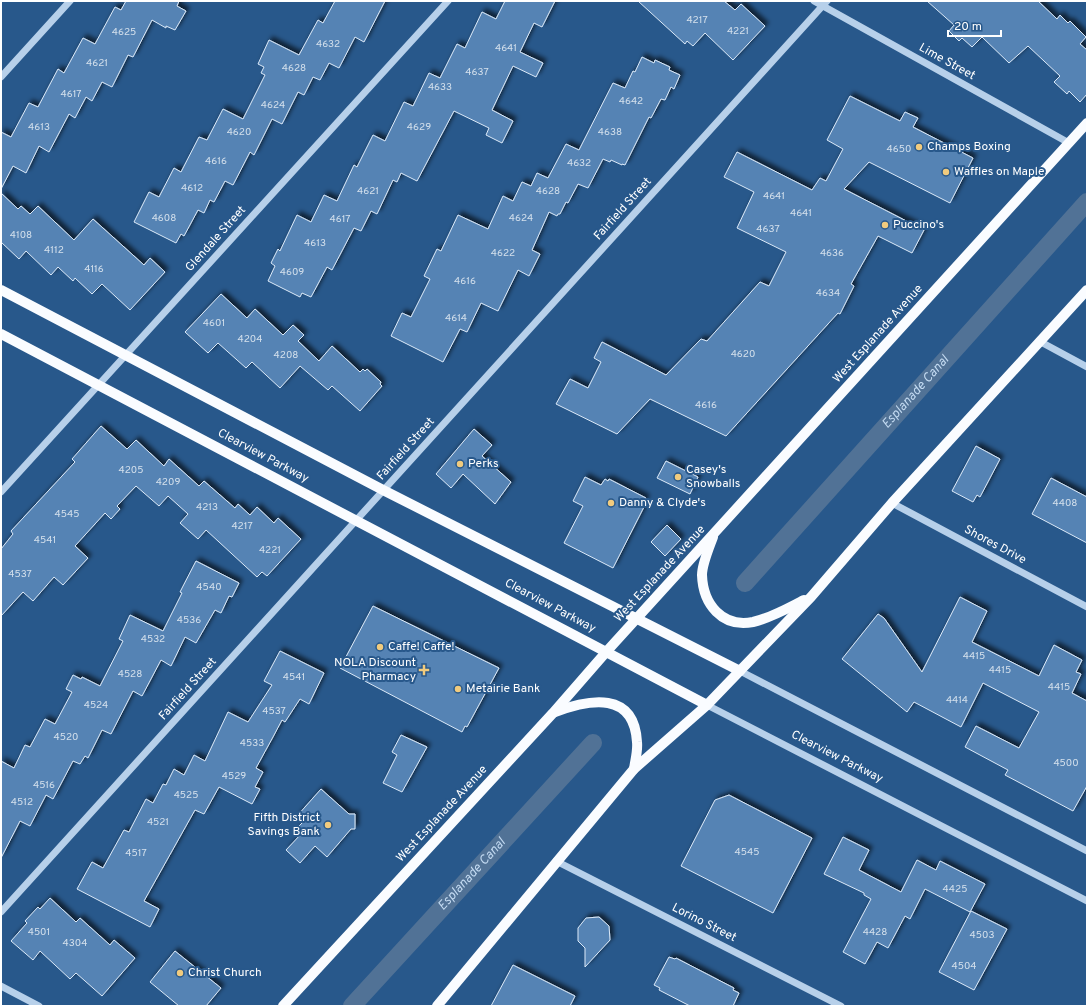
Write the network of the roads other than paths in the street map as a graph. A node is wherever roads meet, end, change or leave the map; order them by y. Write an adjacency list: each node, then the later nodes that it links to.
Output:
1 (70, 1): 5 (street)
2 (448, 1): 12 (street, Glendale Street)
3 (814, 1): 4 (street, Lime Street)
4 (825, 3): 7 (street, Lime Street); 15 (street, Fairfield Street)
5 (1, 77)
6 (1087, 123): 7 (main road, West Esplanade Avenue)
7 (1069, 143): 19 (main road, West Esplanade Avenue)
8 (1, 290): 12 (main road, Clearview Parkway)
9 (1087, 290): 11 (main road)
10 (1, 334): 14 (main road, Clearview Parkway)
11 (1040, 341): 13 (street); 17 (main road)
12 (124, 355): 14 (street, Glendale Street); 15 (main road, Clearview Parkway)
13 (1087, 367)
14 (99, 384): 16 (street, Glendale Street); 18 (main road, Clearview Parkway)
15 (383, 490): 18 (street, Fairfield Street); 22 (main road, Clearview Parkway)
16 (1, 492)
17 (892, 503): 20 (main road); 21 (street, Shores Drive)
18 (358, 520): 23 (main road, Clearview Parkway); 31 (street, Fairfield Street)
19 (713, 535): 20 (main road); 22 (main road, West Esplanade Avenue)
20 (812, 597): 24 (main road)
21 (1087, 607)
22 (636, 619): 23 (main road, West Esplanade Avenue); 24 (main road, Clearview Parkway)
23 (607, 651): 25 (main road, Clearview Parkway); 26 (main road, West Esplanade Avenue)
24 (740, 671): 25 (main road); 28 (street, Clearview Parkway)
25 (708, 705): 27 (main road); 30 (street, Clearview Parkway)
26 (553, 713): 27 (main road); 34 (main road, West Esplanade Avenue)
27 (634, 770): 29 (main road)
28 (1087, 851)
29 (556, 861): 35 (main road); 36 (street, Lorino Street)
30 (1087, 901)
31 (1, 912)
32 (1, 986): 33 (street)
33 (39, 1006)
34 (283, 1006)
35 (437, 1006)
36 (841, 1006)

